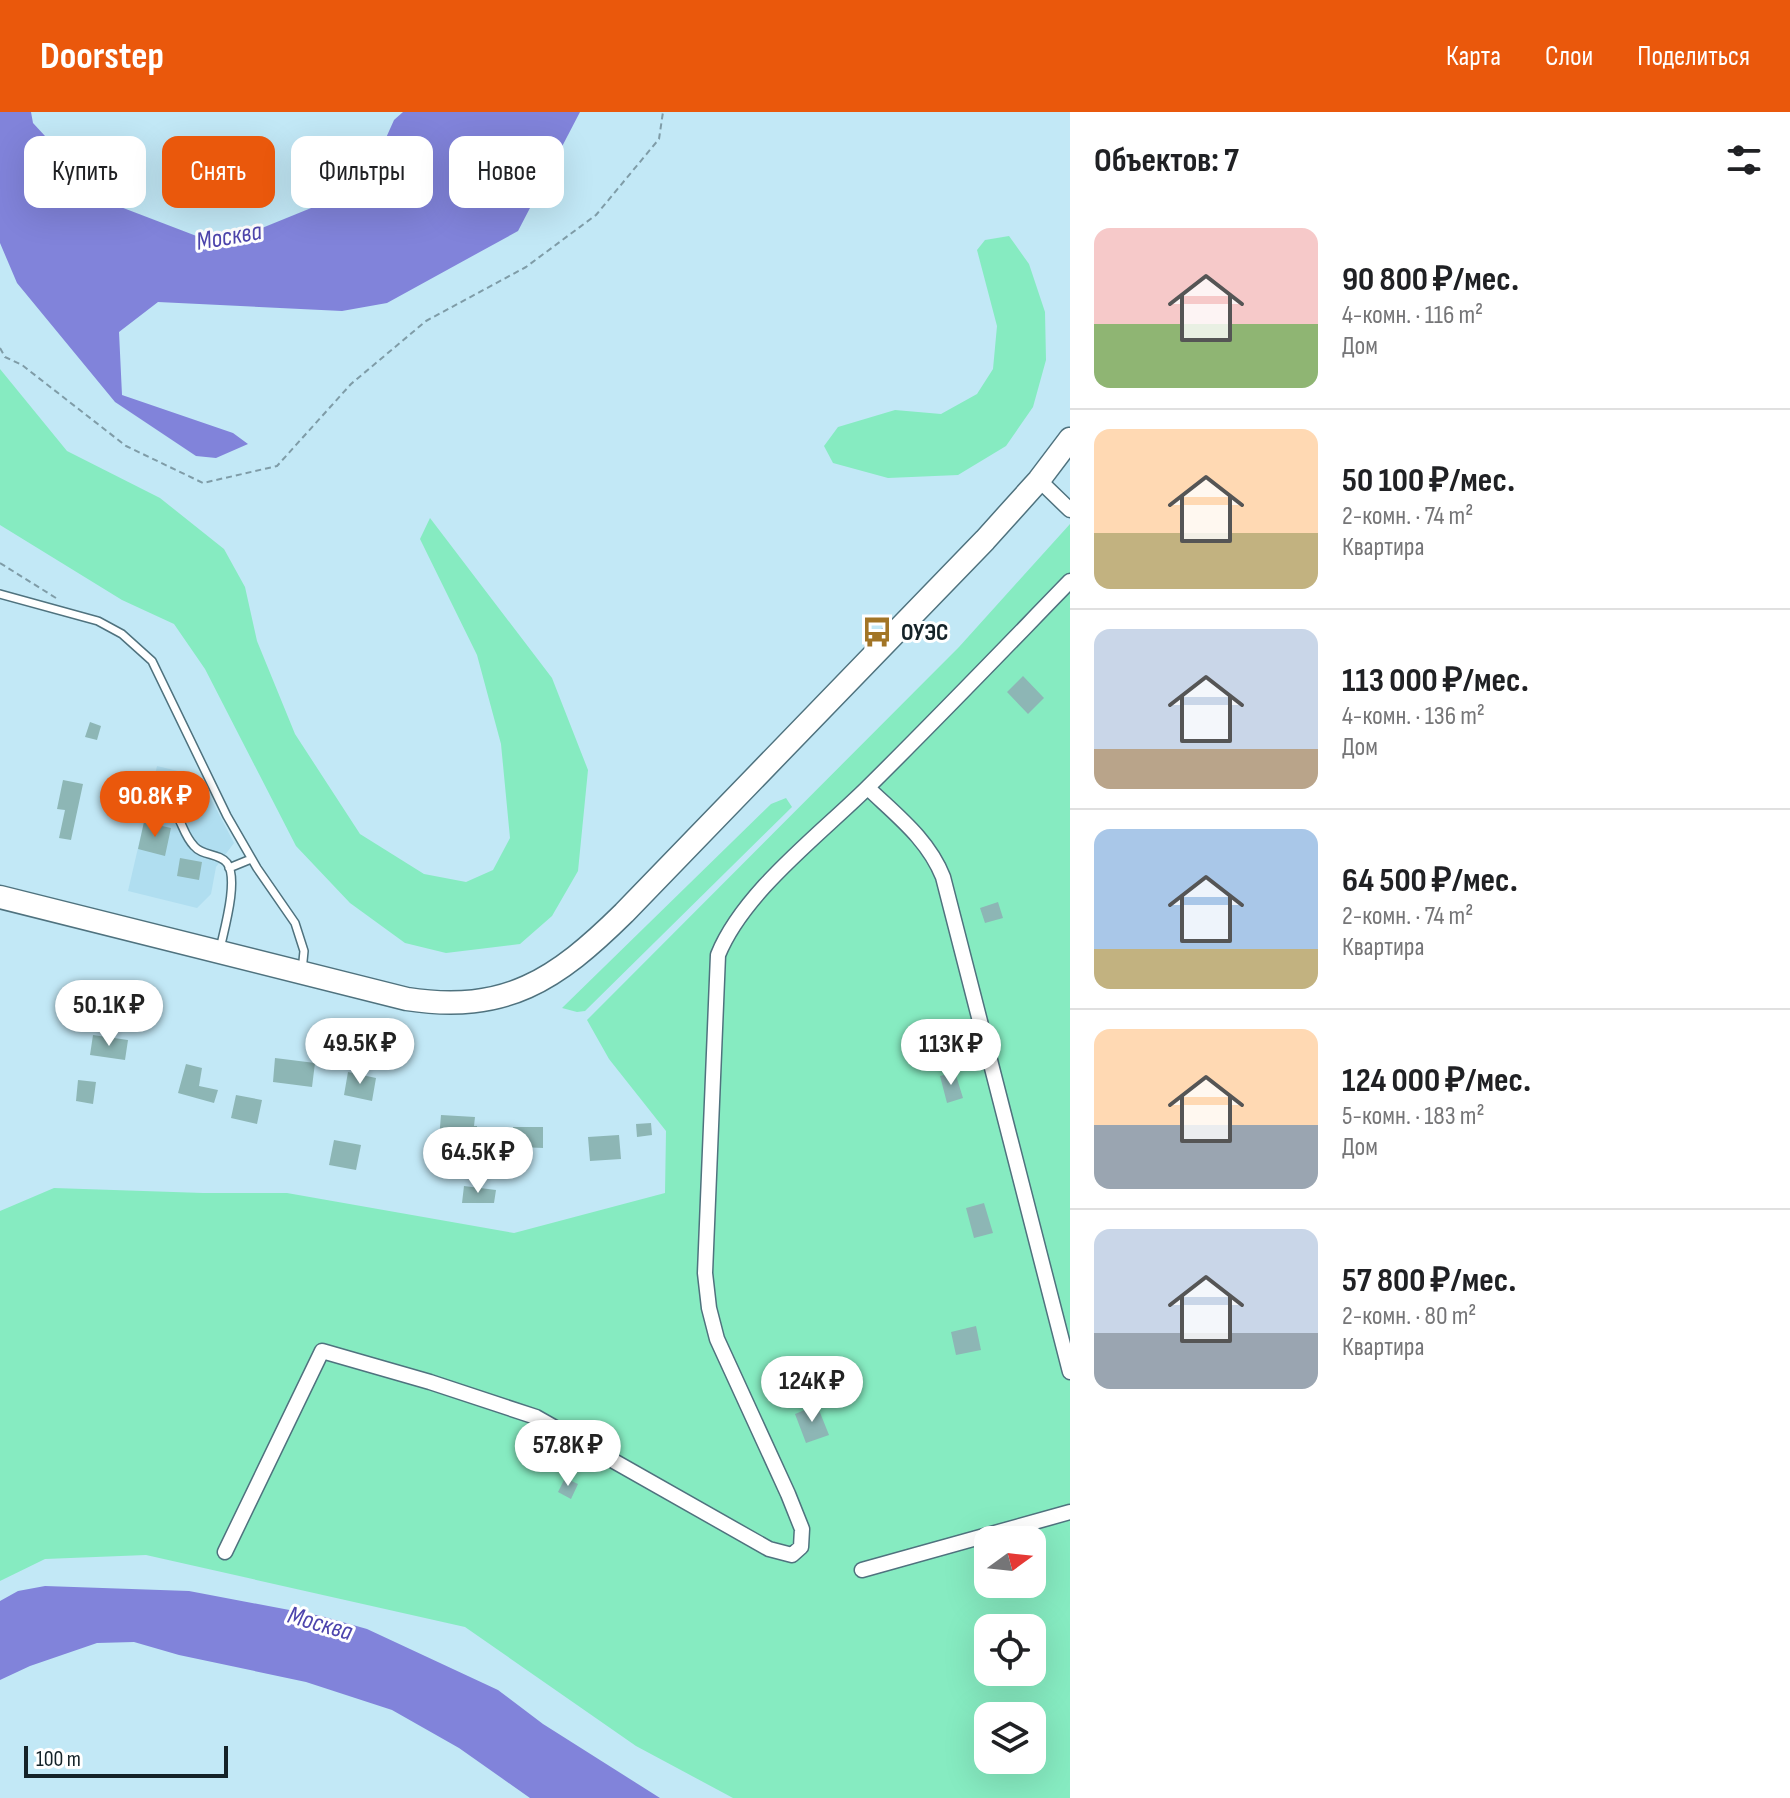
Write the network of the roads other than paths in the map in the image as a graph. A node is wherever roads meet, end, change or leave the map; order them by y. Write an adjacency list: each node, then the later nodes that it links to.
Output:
1 (1070, 439): 2 (main road)
2 (1039, 480): 3 (street); 12 (main road)
3 (1069, 505)
4 (1070, 581): 6 (street)
5 (0, 594): 8 (lane)
6 (868, 788): 13 (street); 15 (street)
7 (161, 803): 9 (lane)
8 (251, 859): 9 (lane); 12 (lane)
9 (229, 868): 11 (lane)
10 (0, 897): 11 (main road)
11 (219, 951): 12 (main road)
12 (302, 973)
13 (1070, 1372)
14 (1070, 1512): 16 (street)
15 (225, 1552)
16 (862, 1570)

